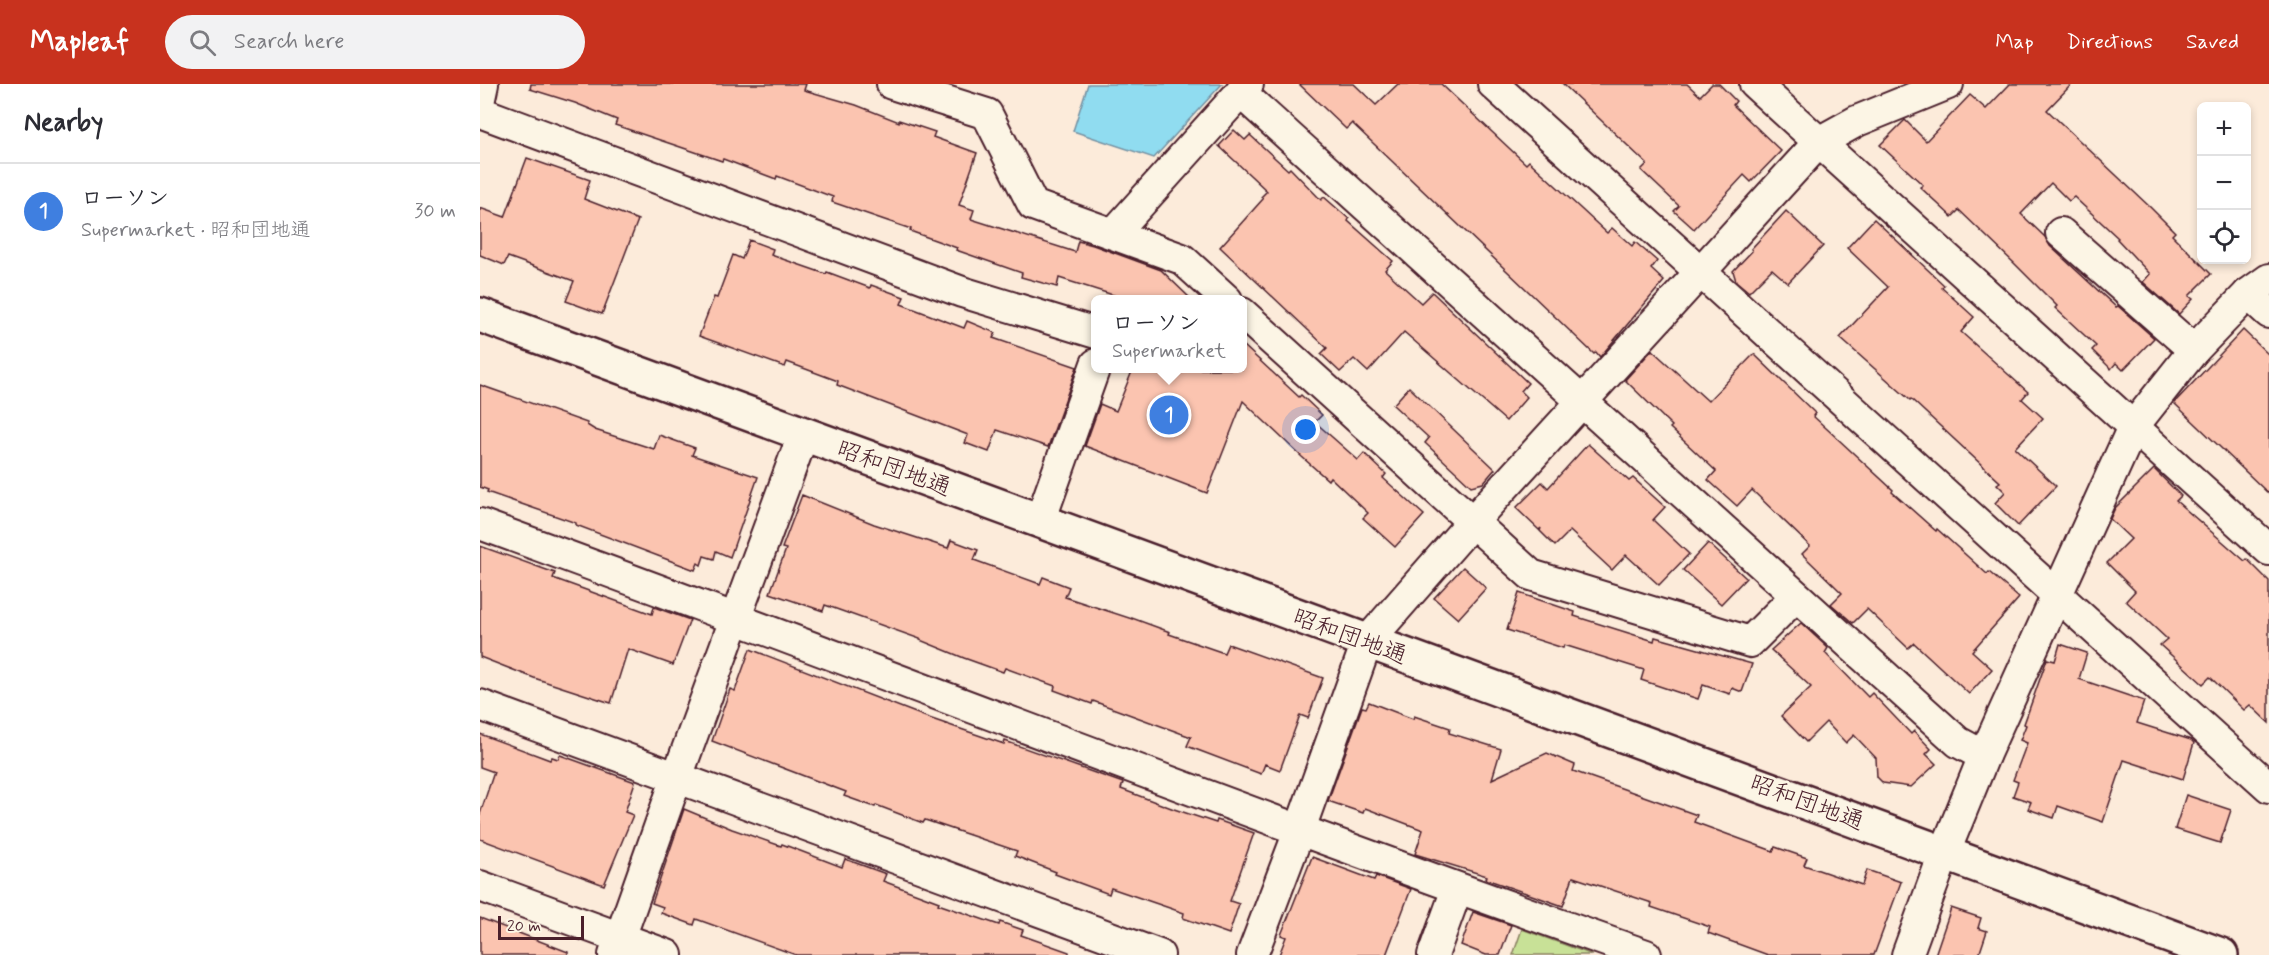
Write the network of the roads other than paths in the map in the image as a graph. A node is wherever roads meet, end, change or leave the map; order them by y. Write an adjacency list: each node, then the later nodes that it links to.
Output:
1 (483, 84): 8 (street)
2 (892, 84): 7 (street)
3 (1493, 84): 13 (street)
4 (1755, 84): 10 (street)
5 (1948, 84): 10 (street)
6 (1244, 88): 11 (street); 21 (street)
7 (963, 94): 11 (street)
8 (480, 98)
9 (480, 112): 18 (street)
10 (1819, 142): 13 (street); 22 (street)
11 (1114, 233): 14 (street)
12 (2061, 233): 19 (street)
13 (1701, 273): 21 (street); 28 (street)
14 (1222, 295)
15 (2262, 295): 19 (street)
16 (480, 315): 23 (street, 昭和団地通)
17 (1247, 318): 25 (street)
18 (1091, 332)
19 (2194, 350): 22 (street)
20 (1092, 373): 24 (street)
21 (1582, 402): 25 (street); 29 (street)
22 (2133, 427): 27 (street); 28 (street)
23 (803, 435): 24 (street, 昭和団地通); 30 (street)
24 (1040, 520): 31 (street, 昭和団地通)
25 (1473, 521): 29 (street); 31 (street)
26 (480, 524): 30 (street)
27 (2269, 550)
28 (2057, 594): 33 (street); 35 (street)
29 (1796, 596): 33 (street)
30 (736, 617): 34 (street); 36 (street)
31 (1367, 642): 36 (street); 37 (street, 昭和団地通)
32 (480, 705): 34 (street)
33 (1984, 756): 37 (street)
34 (677, 777): 40 (street); 43 (street)
35 (2269, 787)
36 (1300, 829): 39 (street); 44 (street)
37 (1944, 854): 41 (street, 昭和団地通); 47 (street)
38 (480, 885): 40 (street)
39 (1457, 889): 45 (street); 46 (street)
40 (617, 946): 42 (street)
41 (2174, 947): 48 (street, 昭和団地通)
42 (667, 955)
43 (1159, 955)
44 (1251, 955)
45 (1433, 955)
46 (1646, 955)
47 (1907, 955)
48 (2222, 955)

